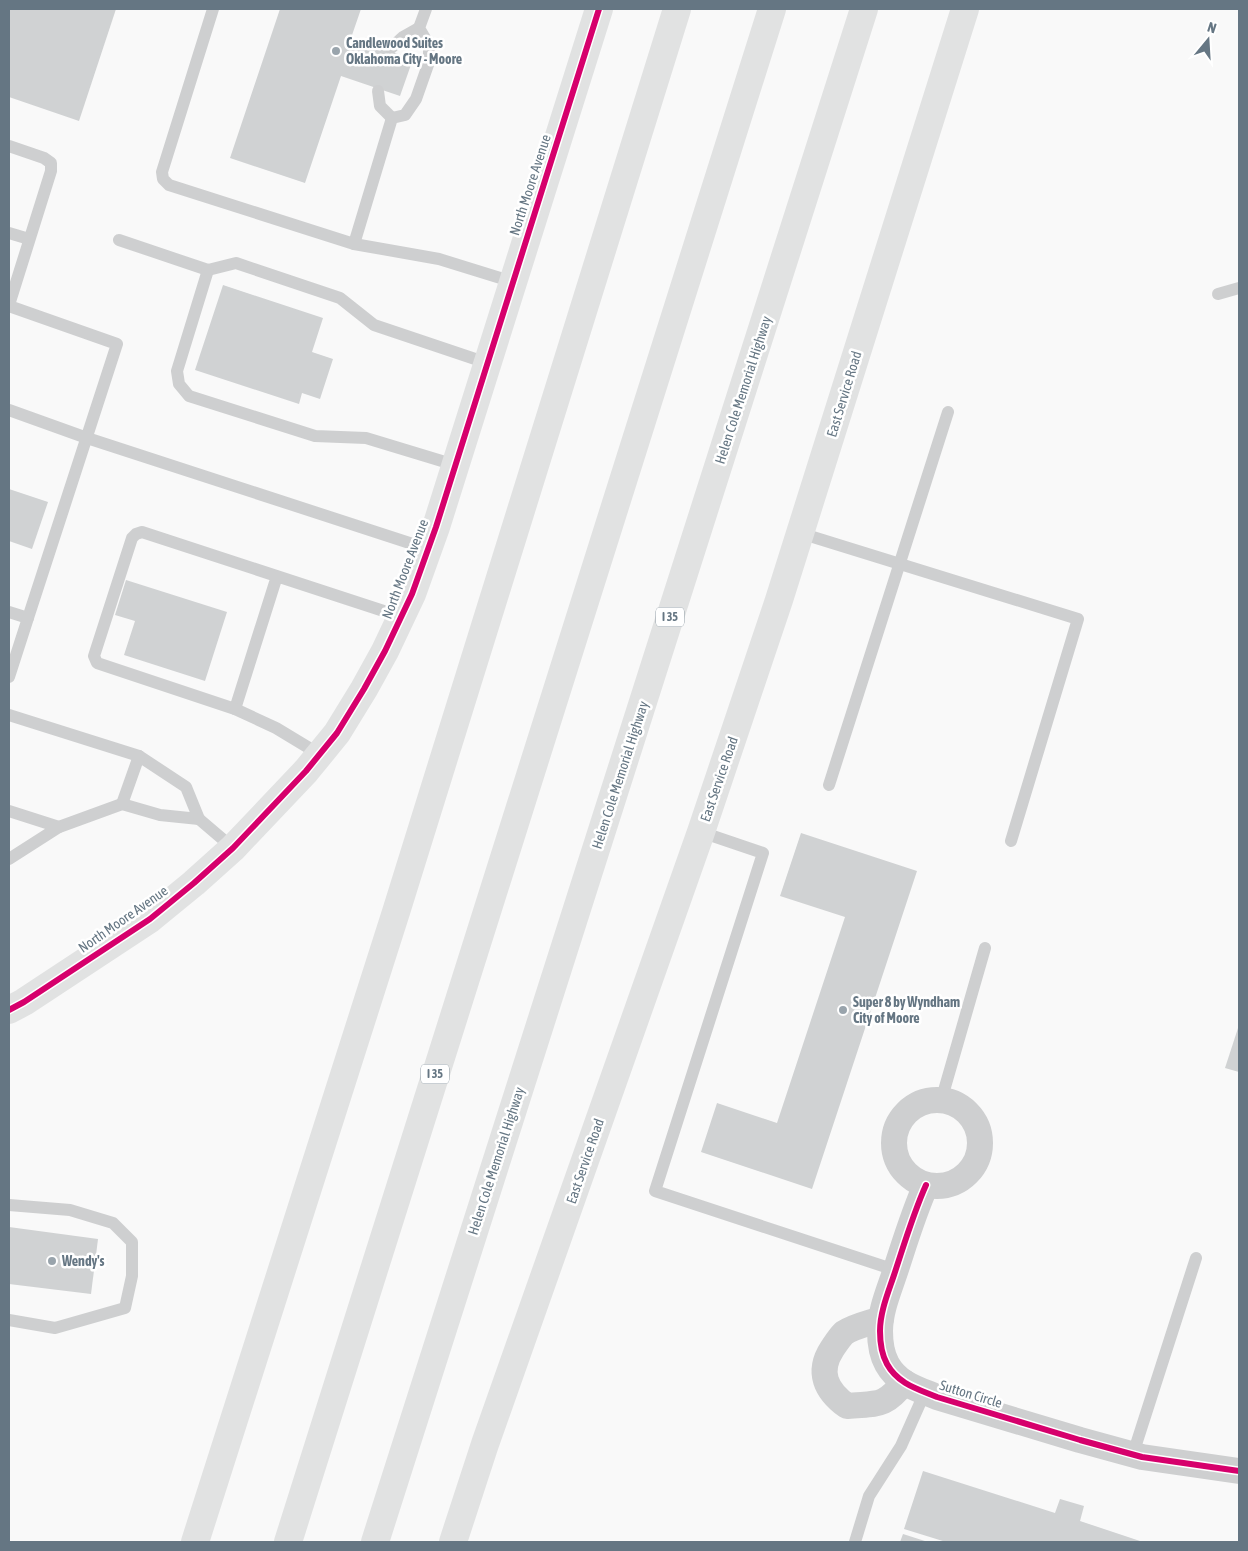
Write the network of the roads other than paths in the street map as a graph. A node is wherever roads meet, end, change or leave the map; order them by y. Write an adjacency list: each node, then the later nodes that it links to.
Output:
1 (213, 9): 16 (lane)
2 (426, 9): 8 (lane)
3 (600, 9): 18 (main road, North Moore Avenue)
4 (677, 9): 60 (main road)
5 (772, 9): 61 (main road, I 35)
6 (864, 9): 62 (main road, Helen Cole Memorial Highway / I 35)
7 (965, 9): 27 (main road, East Service Road)
8 (420, 28): 9 (lane); 11 (lane)
9 (391, 48)
10 (378, 91): 11 (lane)
11 (392, 118): 16 (lane)
12 (9, 146): 14 (lane)
13 (9, 233): 14 (lane)
14 (29, 239): 21 (lane)
15 (119, 240): 17 (lane)
16 (354, 244): 18 (lane)
17 (208, 270): 22 (lane); 26 (lane)
18 (513, 282): 22 (main road, North Moore Avenue)
19 (1239, 288): 20 (lane)
20 (1218, 294)
21 (9, 305): 25 (lane)
22 (487, 363): 26 (main road, North Moore Avenue)
23 (9, 410): 25 (lane)
24 (948, 412): 29 (lane)
25 (87, 438): 28 (lane); 33 (lane)
26 (455, 466): 28 (main road, North Moore Avenue)
27 (800, 532): 29 (lane); 44 (main road, East Service Road)
28 (428, 549): 32 (main road, North Moore Avenue)
29 (899, 564): 39 (lane); 45 (lane)
30 (277, 576): 32 (lane); 35 (lane); 35 (lane)
31 (9, 612): 33 (lane)
32 (402, 617): 37 (main road, North Moore Avenue)
33 (28, 618): 34 (lane)
34 (9, 677)
35 (235, 709): 37 (lane)
36 (9, 715): 38 (lane)
37 (319, 754): 46 (main road, North Moore Avenue)
38 (138, 756): 40 (lane); 42 (lane)
39 (829, 785)
40 (122, 804): 42 (lane); 43 (lane)
41 (9, 811): 43 (lane)
42 (199, 819): 46 (lane)
43 (59, 827): 47 (lane)
44 (701, 832): 54 (lane); 63 (main road, East Service Road)
45 (1011, 840)
46 (233, 848): 49 (main road, North Moore Avenue)
47 (9, 859)
48 (985, 948): 50 (lane)
49 (14, 1009)
50 (941, 1101): 51 (street); 51 (street)
51 (926, 1185): 54 (street, Sutton Circle)
52 (9, 1205): 56 (lane)
53 (1196, 1258): 58 (lane)
54 (896, 1270): 55 (street, Sutton Circle)
55 (881, 1319): 57 (street, Sutton Circle); 57 (street)
56 (9, 1320)
57 (914, 1387): 58 (street, Sutton Circle); 64 (lane)
58 (1133, 1454): 59 (street, Sutton Circle)
59 (1239, 1471)
60 (195, 1542)
61 (288, 1542)
62 (375, 1542)
63 (454, 1542)
64 (855, 1542)

